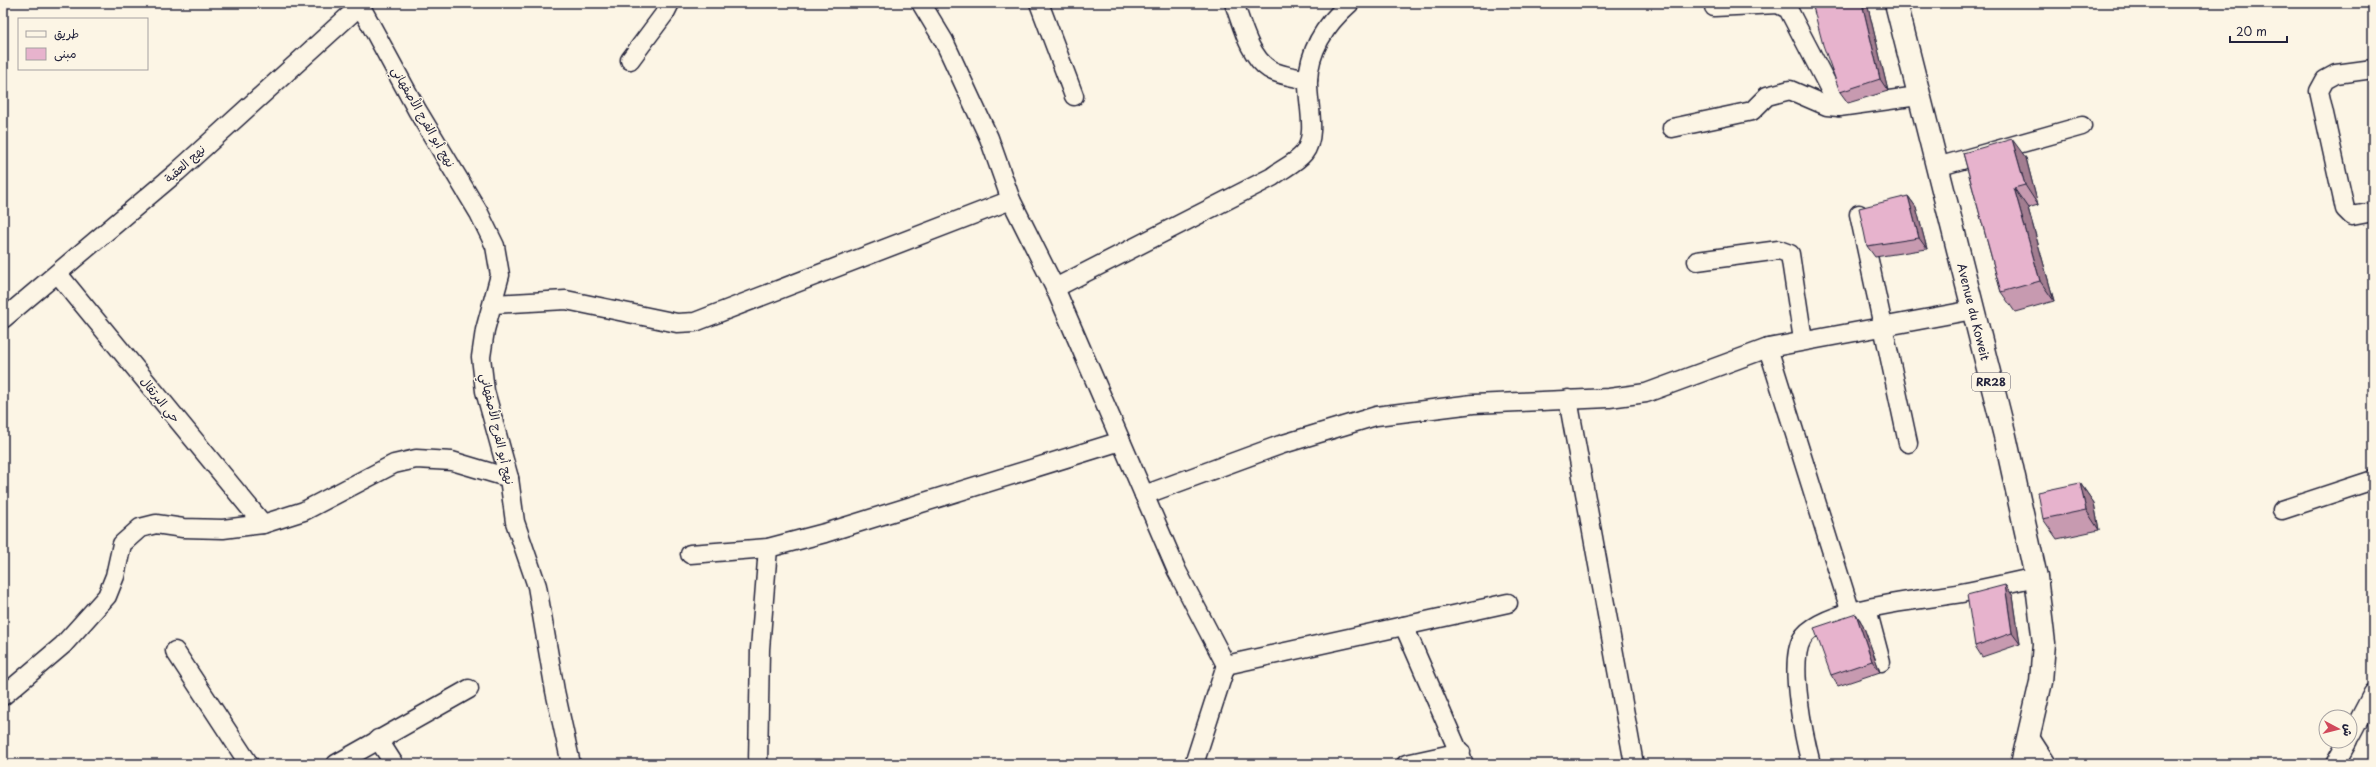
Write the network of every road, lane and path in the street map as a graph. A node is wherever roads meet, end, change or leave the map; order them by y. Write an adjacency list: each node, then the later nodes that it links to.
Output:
1 (670, 3): 9 (street)
2 (921, 3): 18 (street)
3 (1038, 3): 12 (street)
4 (1234, 3): 11 (street)
5 (1350, 3): 11 (street)
6 (1896, 3): 13 (main road, Avenue du Koweit / RR28)
7 (362, 4): 22 (street, نهج العقبة); 24 (street, نهج أبو الفرج الأصفهاني)
8 (1714, 7): 14 (street)
9 (630, 60)
10 (2373, 68): 19 (street)
11 (1308, 80): 23 (street)
12 (1074, 96)
13 (1918, 96): 14 (street); 17 (main road, Avenue du Koweit / RR28)
14 (1839, 107): 16 (street)
15 (2082, 126): 17 (street)
16 (1672, 128)
17 (1937, 167): 25 (main road, Avenue du Koweit / RR28)
18 (1011, 200): 23 (street); 24 (street)
19 (2373, 212)
20 (1860, 214): 27 (street)
21 (1697, 261): 28 (street)
22 (58, 274): 26 (street, نهج العقبة); 37 (street, حي البرتقال)
23 (1055, 288): 31 (street)
24 (494, 304): 33 (street, نهج أبو الفرج الأصفهاني)
25 (1973, 310): 27 (street); 40 (main road, Avenue du Koweit / RR28)
26 (3, 319)
27 (1882, 328): 28 (street); 32 (street)
28 (1803, 340): 29 (street)
29 (1768, 348): 30 (street); 42 (street)
30 (1568, 399): 35 (street); 62 (street)
31 (1121, 441): 35 (street); 38 (street)
32 (1908, 443)
33 (509, 478): 37 (street); 58 (street, نهج أبو الفرج الأصفهاني)
34 (2373, 480): 36 (street)
35 (1144, 495): 46 (street)
36 (2282, 510)
37 (263, 524): 49 (street)
38 (768, 548): 39 (street); 59 (street)
39 (690, 554)
40 (2036, 577): 42 (street); 51 (main road, Avenue du Koweit / RR28)
41 (1508, 602): 43 (street)
42 (1859, 611): 45 (street); 63 (street)
43 (1404, 626): 46 (street); 54 (street)
44 (175, 650): 55 (street)
45 (1881, 662)
46 (1226, 666): 60 (street)
47 (469, 690): 52 (street)
48 (2373, 693): 50 (street)
49 (3, 696)
50 (2358, 722)
51 (2028, 736): 64 (main road, Avenue du Koweit / RR28); 65 (street)
52 (378, 739): 56 (street); 57 (street)
53 (2343, 749): 66 (street)
54 (1462, 758): 61 (street)
55 (249, 764)
56 (336, 764)
57 (394, 764)
58 (571, 764)
59 (758, 764)
60 (1194, 764)
61 (1406, 764)
62 (1634, 764)
63 (1811, 764)
64 (2022, 764)
65 (2047, 764)
66 (2335, 764)

